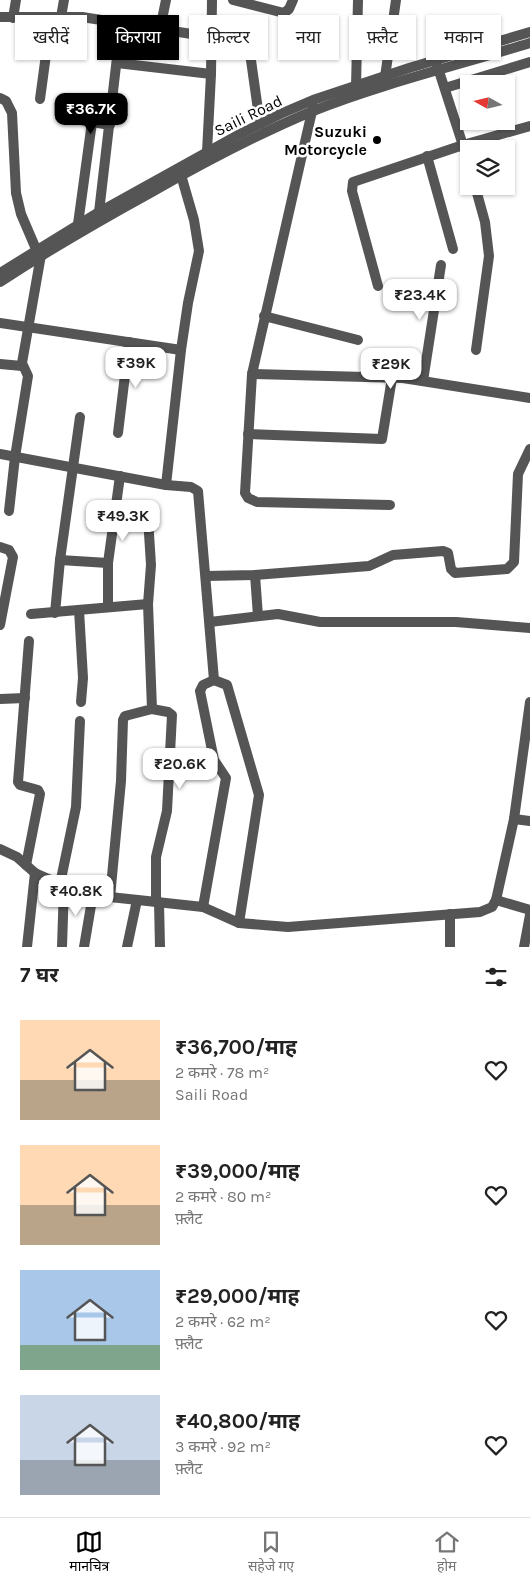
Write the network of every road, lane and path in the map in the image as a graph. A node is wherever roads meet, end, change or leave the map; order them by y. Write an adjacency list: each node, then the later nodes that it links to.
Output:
1 (16, 0): 13 (street)
2 (64, 0): 9 (street)
3 (166, 0): 10 (street)
4 (212, 0): 11 (street)
5 (233, 0): 6 (street)
6 (293, 0)
7 (358, 0): 27 (street)
8 (396, 0): 26 (street)
9 (57, 15)
10 (163, 15)
11 (212, 15)
12 (0, 17): 13 (street)
13 (13, 18)
14 (530, 32): 15 (street, Saili Road)
15 (501, 41)
16 (530, 43): 24 (street)
17 (48, 60): 30 (street)
18 (117, 60): 23 (street)
19 (211, 60): 25 (street)
20 (251, 60): 34 (street)
21 (436, 60): 24 (street); 26 (street, Saili Road)
22 (530, 62): 28 (street)
23 (117, 63): 25 (street); 35 (street)
24 (439, 71): 28 (street); 31 (street)
25 (211, 74): 40 (street)
26 (385, 77): 27 (street, Saili Road)
27 (356, 87): 31 (street, Saili Road)
28 (445, 88): 37 (street)
29 (0, 98): 47 (street)
30 (40, 99)
31 (313, 106): 34 (street, Saili Road); 42 (street); 52 (street)
32 (75, 119): 33 (street)
33 (92, 122): 35 (street); 45 (street)
34 (260, 124): 40 (street, Saili Road)
35 (110, 125): 44 (street)
36 (530, 126): 38 (street)
37 (461, 140)
38 (481, 140)
39 (460, 146): 41 (street)
40 (207, 152): 44 (street, Saili Road)
41 (427, 156): 46 (street); 51 (street)
42 (181, 175): 47 (street); 57 (street)
43 (478, 195): 58 (street)
44 (98, 212): 45 (street, Saili Road)
45 (78, 224): 47 (street, Saili Road)
46 (453, 249)
47 (38, 252): 49 (street, Saili Road); 50 (street); 54 (street)
48 (441, 265): 63 (street)
49 (0, 273)
50 (0, 282)
51 (378, 286)
52 (264, 316): 55 (street); 61 (street)
53 (0, 323): 54 (street)
54 (28, 327): 56 (street); 60 (street)
55 (358, 340)
56 (130, 342): 57 (street); 66 (street)
57 (181, 350): 73 (street)
58 (476, 350)
59 (0, 364): 60 (street)
60 (22, 366): 70 (street)
61 (252, 374): 62 (street); 67 (street)
62 (392, 378): 63 (street); 67 (street)
63 (423, 381): 64 (street)
64 (530, 398)
65 (80, 417): 71 (street)
66 (118, 432)
67 (248, 434): 74 (street)
68 (530, 449): 80 (street)
69 (0, 454): 70 (street)
70 (14, 457): 71 (street); 75 (street)
71 (73, 468): 72 (street); 78 (street)
72 (120, 476): 73 (street); 79 (street)
73 (166, 485): 81 (street)
74 (390, 505)
75 (9, 511)
76 (148, 518): 82 (street)
77 (0, 547): 89 (street)
78 (60, 560): 79 (street); 86 (street)
79 (108, 563): 83 (street)
80 (255, 575): 81 (street); 87 (street)
81 (206, 576): 88 (street)
82 (148, 604): 83 (street); 97 (street)
83 (108, 606): 84 (street)
84 (79, 610): 86 (street); 95 (street)
85 (32, 614): 86 (street)
86 (55, 614)
87 (258, 616): 88 (street); 90 (street)
88 (210, 622): 92 (street)
89 (0, 626)
90 (530, 628)
91 (29, 641): 93 (street)
92 (214, 680): 111 (street); 115 (street)
93 (24, 698): 94 (street); 103 (street)
94 (0, 699)
95 (81, 702)
96 (530, 702): 99 (street)
97 (152, 709): 107 (street); 110 (street)
98 (80, 721): 105 (street)
99 (527, 747): 100 (street)
100 (514, 818): 101 (street); 109 (street)
101 (530, 821)
102 (0, 849): 103 (street)
103 (26, 865): 104 (street)
104 (35, 873): 105 (street); 116 (street)
105 (62, 885): 106 (street); 117 (street)
106 (92, 894): 107 (street); 118 (street)
107 (110, 897): 108 (street)
108 (137, 900): 110 (street); 119 (street)
109 (496, 900): 112 (street); 113 (street)
110 (157, 902): 111 (street); 120 (street)
111 (204, 907): 115 (street)
112 (530, 910)
113 (450, 914): 115 (street); 121 (street)
114 (530, 915): 122 (street)
115 (239, 923)
116 (27, 947)
117 (62, 947)
118 (84, 947)
119 (127, 947)
120 (160, 947)
121 (450, 947)
122 (524, 947)

